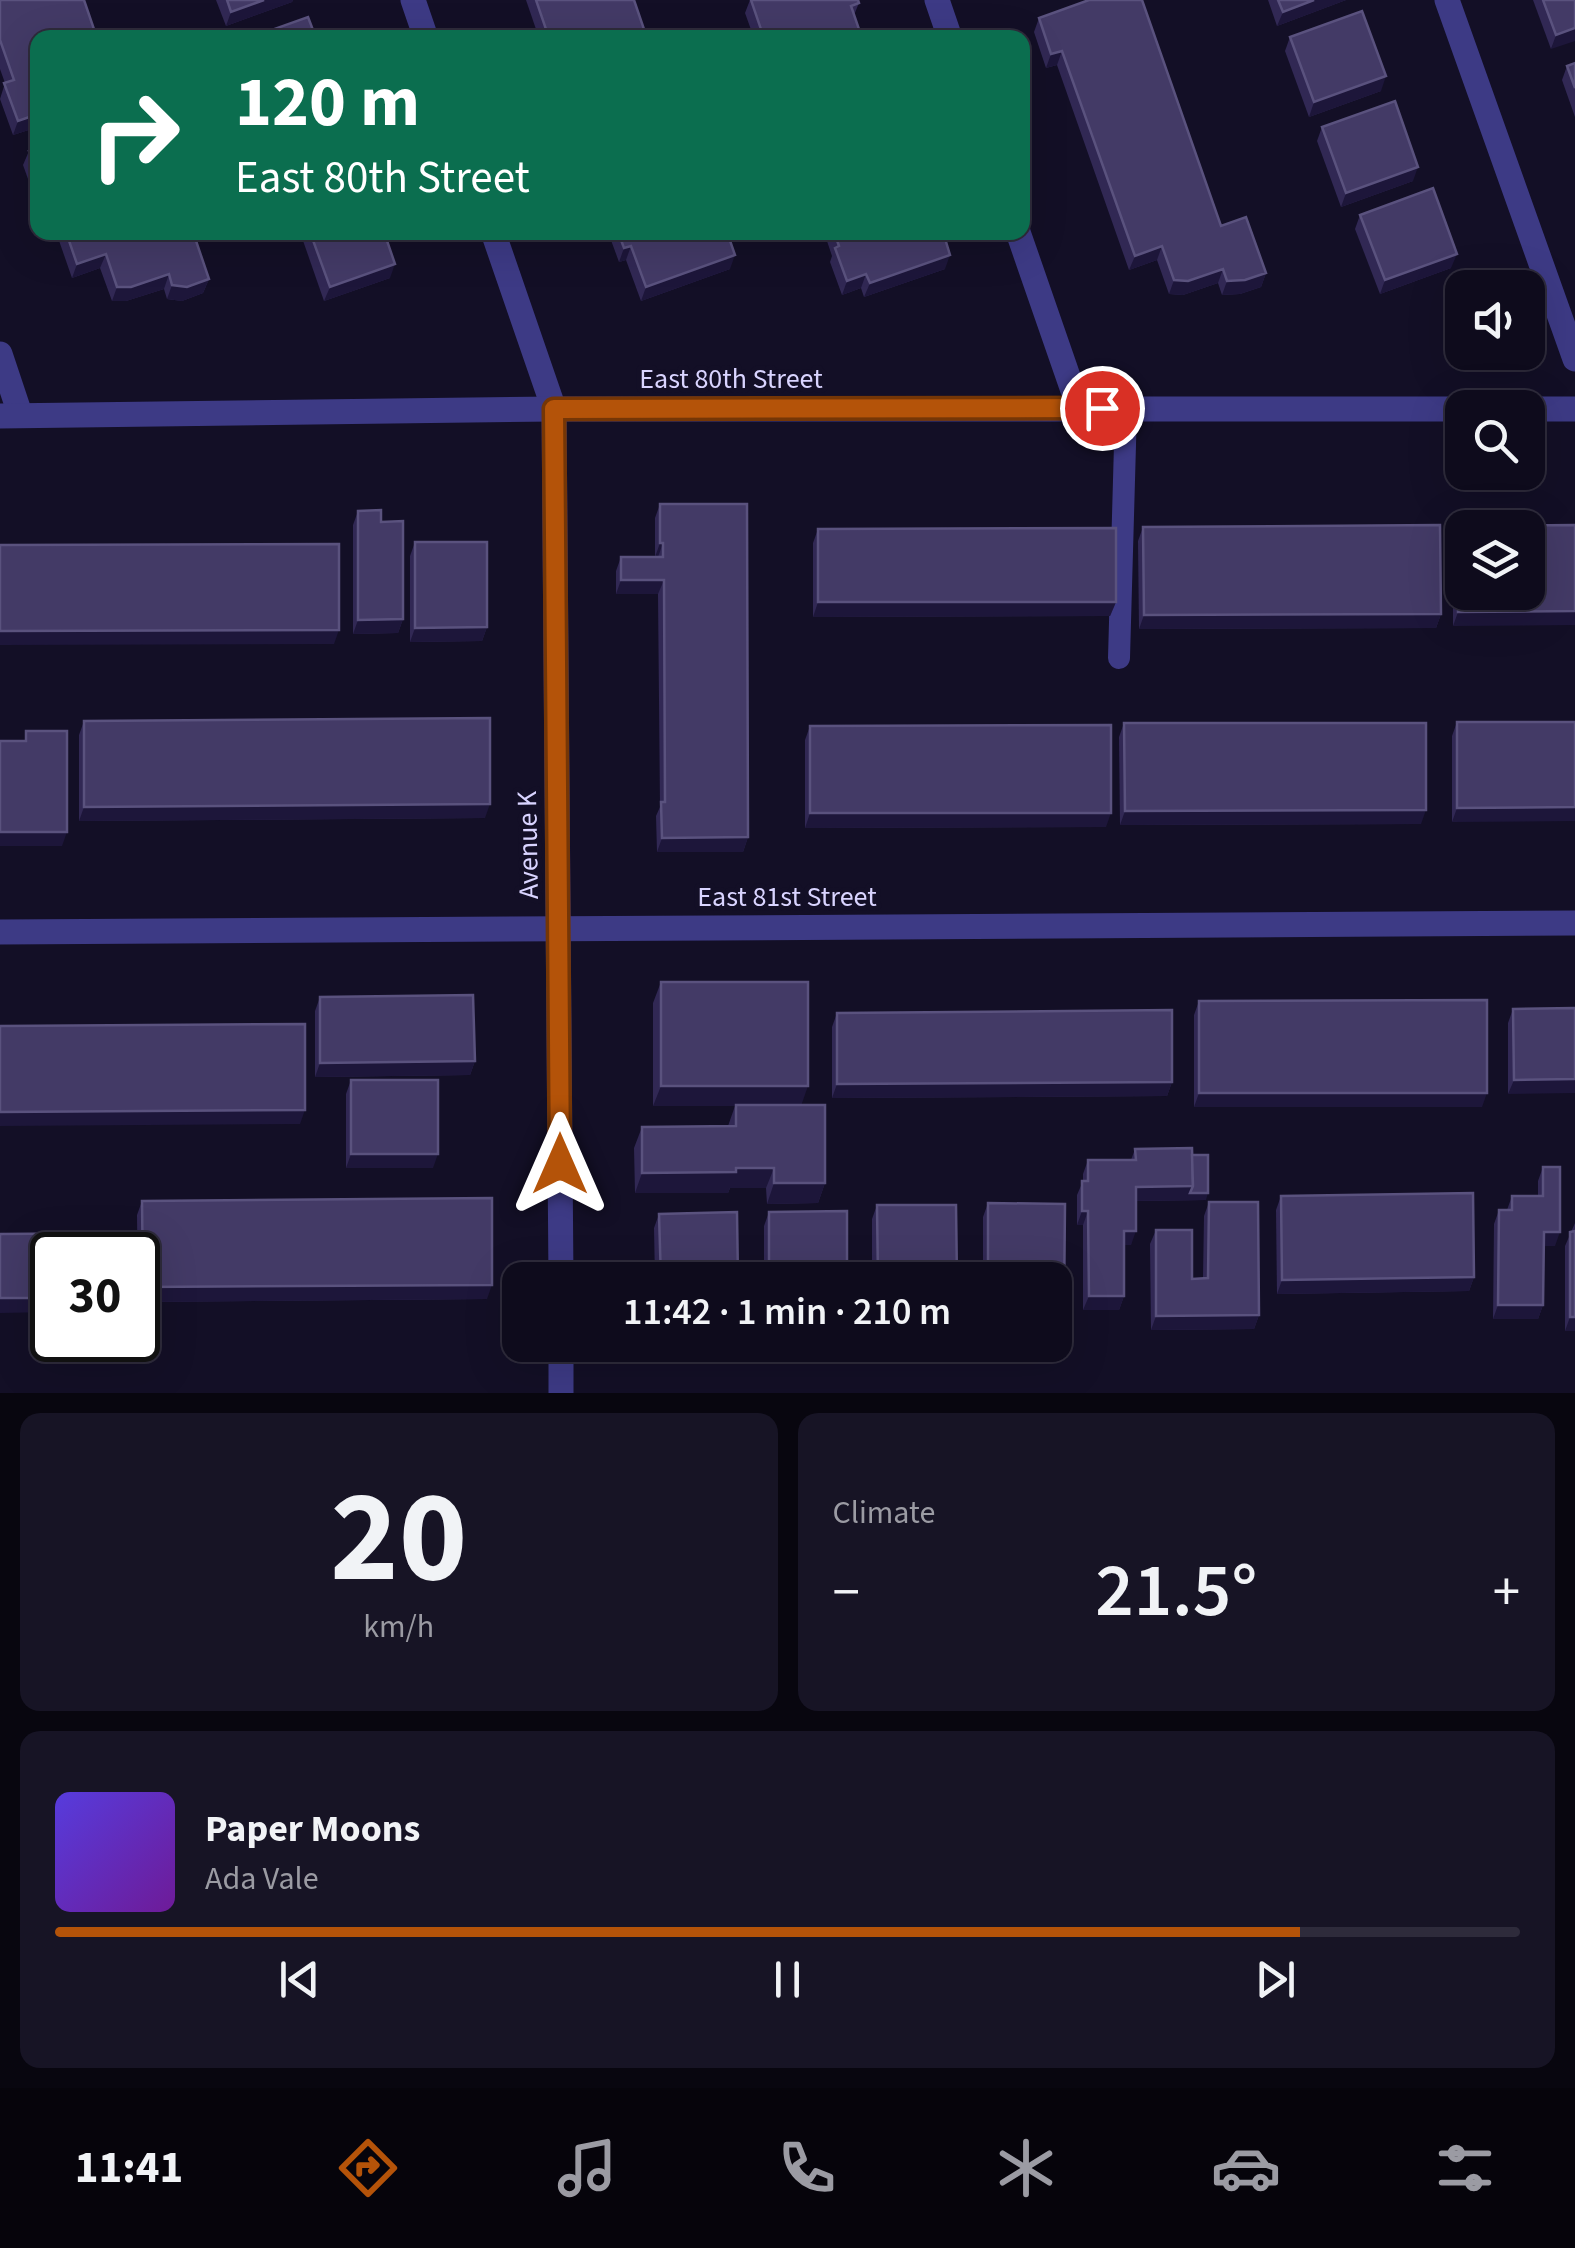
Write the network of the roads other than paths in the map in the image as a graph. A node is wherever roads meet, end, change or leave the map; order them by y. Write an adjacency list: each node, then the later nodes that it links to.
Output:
1 (413, 0): 4 (street)
2 (937, 0): 5 (street)
3 (1447, 0): 9 (street)
4 (423, 30)
5 (947, 30)
6 (496, 240): 15 (street, Avenue K)
7 (1021, 240): 10 (street)
8 (0, 354): 16 (street)
9 (1575, 359)
10 (1079, 408): 11 (street, East 80th Street); 15 (street, East 80th Street)
11 (1126, 408): 12 (street, East 80th Street); 17 (lane)
12 (1445, 408)
13 (1545, 408): 14 (street)
14 (1575, 408)
15 (554, 409): 16 (street, East 80th Street); 19 (street, Avenue K)
16 (10, 415)
17 (1120, 658)
18 (1575, 923): 19 (street, East 81st Street)
19 (559, 928): 20 (street, East 81st Street); 21 (street, Avenue K)
20 (0, 932)
21 (561, 1262)
22 (561, 1362): 23 (street)
23 (561, 1393)

